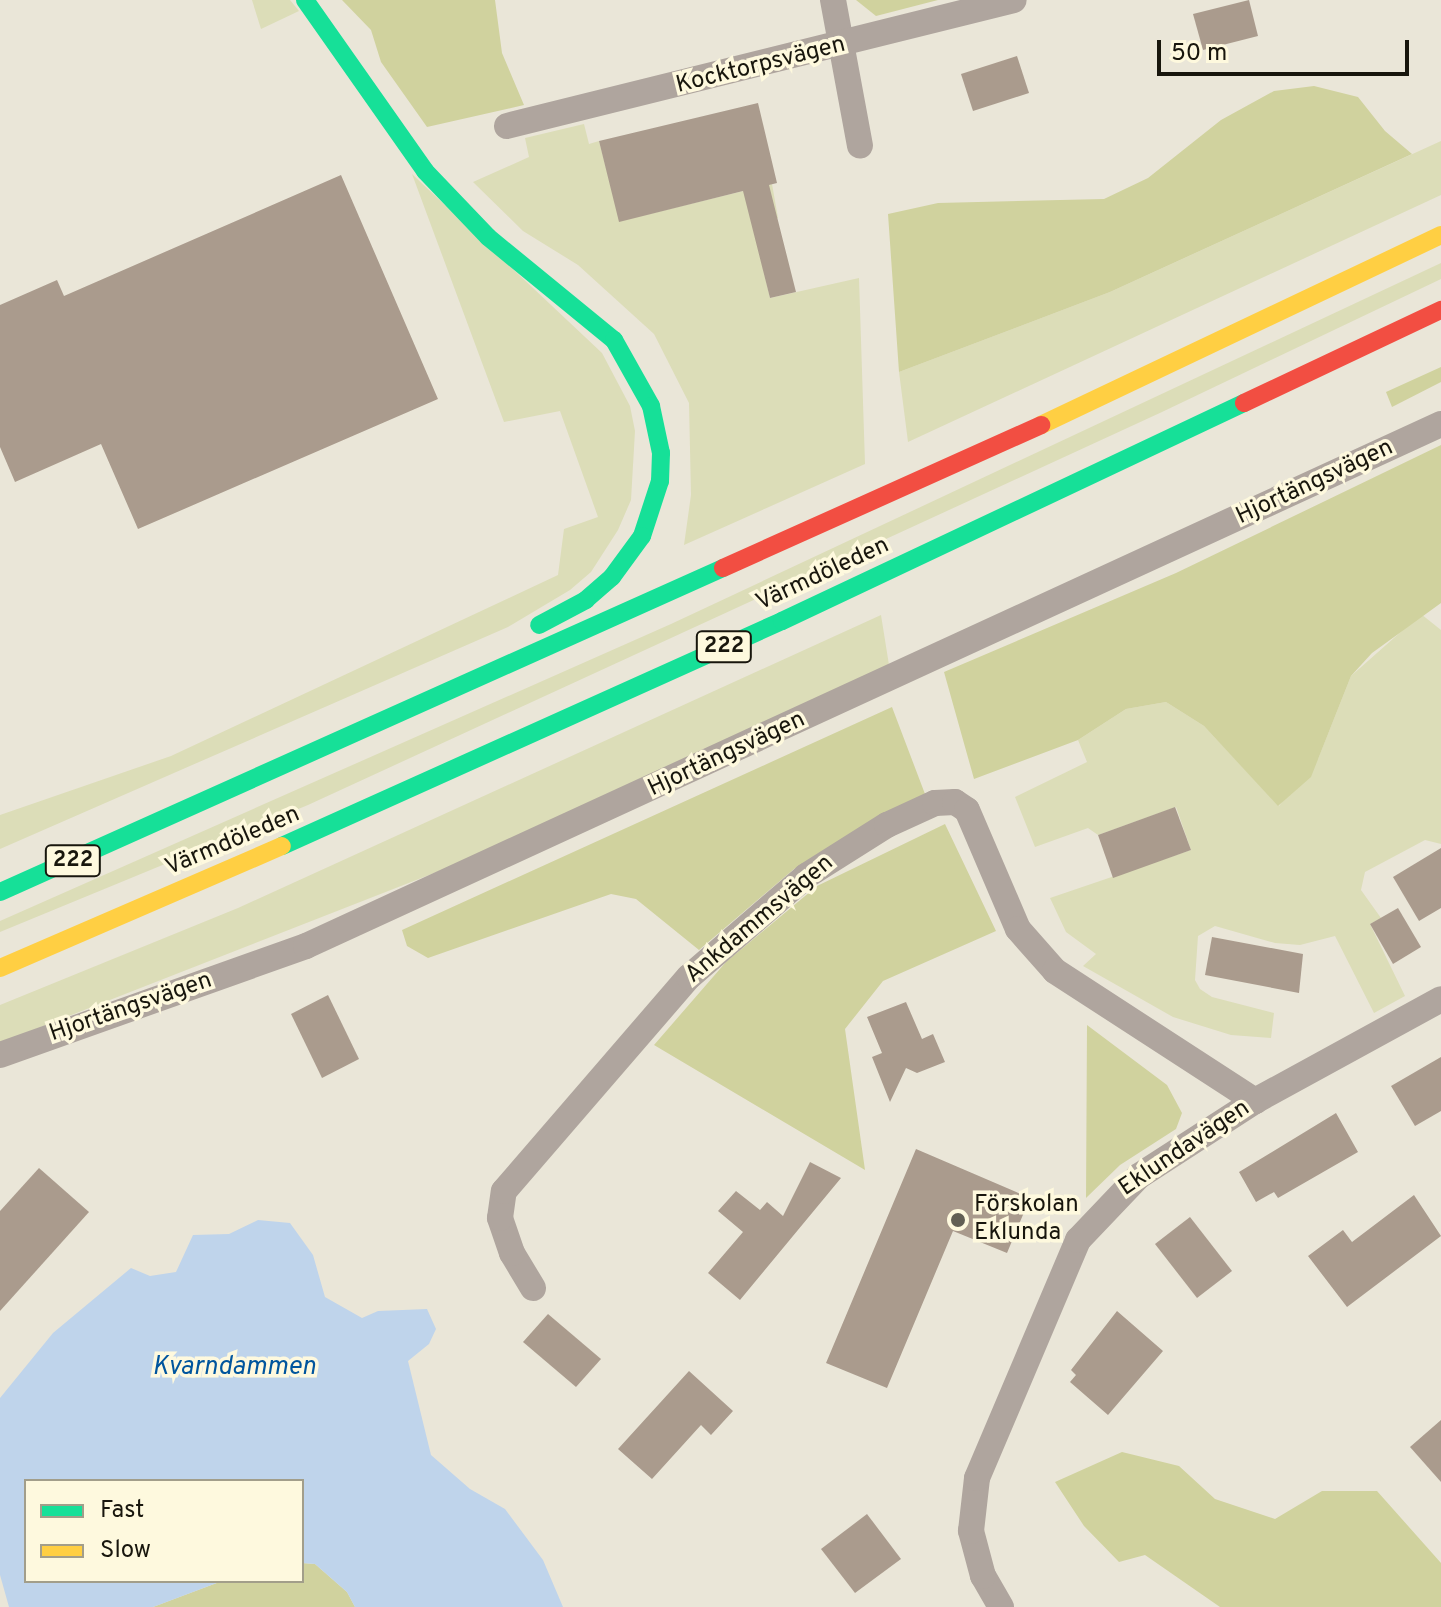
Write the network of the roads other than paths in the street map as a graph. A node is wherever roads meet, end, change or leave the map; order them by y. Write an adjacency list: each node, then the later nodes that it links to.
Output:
1 (305, 0): 10 (highway)
2 (833, 0): 4 (street)
3 (1014, 0): 4 (street, Kocktorpsvägen)
4 (838, 46): 5 (street, Kocktorpsvägen); 6 (street)
5 (507, 126)
6 (860, 146)
7 (1441, 235): 12 (highway, Värmdöleden / 222)
8 (1441, 310): 14 (highway, Värmdöleden / 222)
9 (1441, 424): 16 (street, Hjortängsvägen)
10 (526, 631)
11 (330, 722): 12 (highway)
12 (146, 830): 13 (highway, Värmdöleden / 222)
13 (0, 892)
14 (0, 968)
15 (1441, 999): 17 (street, Eklundavägen)
16 (0, 1055)
17 (1255, 1101): 18 (street, Ankdammsvägen); 19 (street, Eklundavägen)
18 (533, 1288)
19 (1001, 1607)

